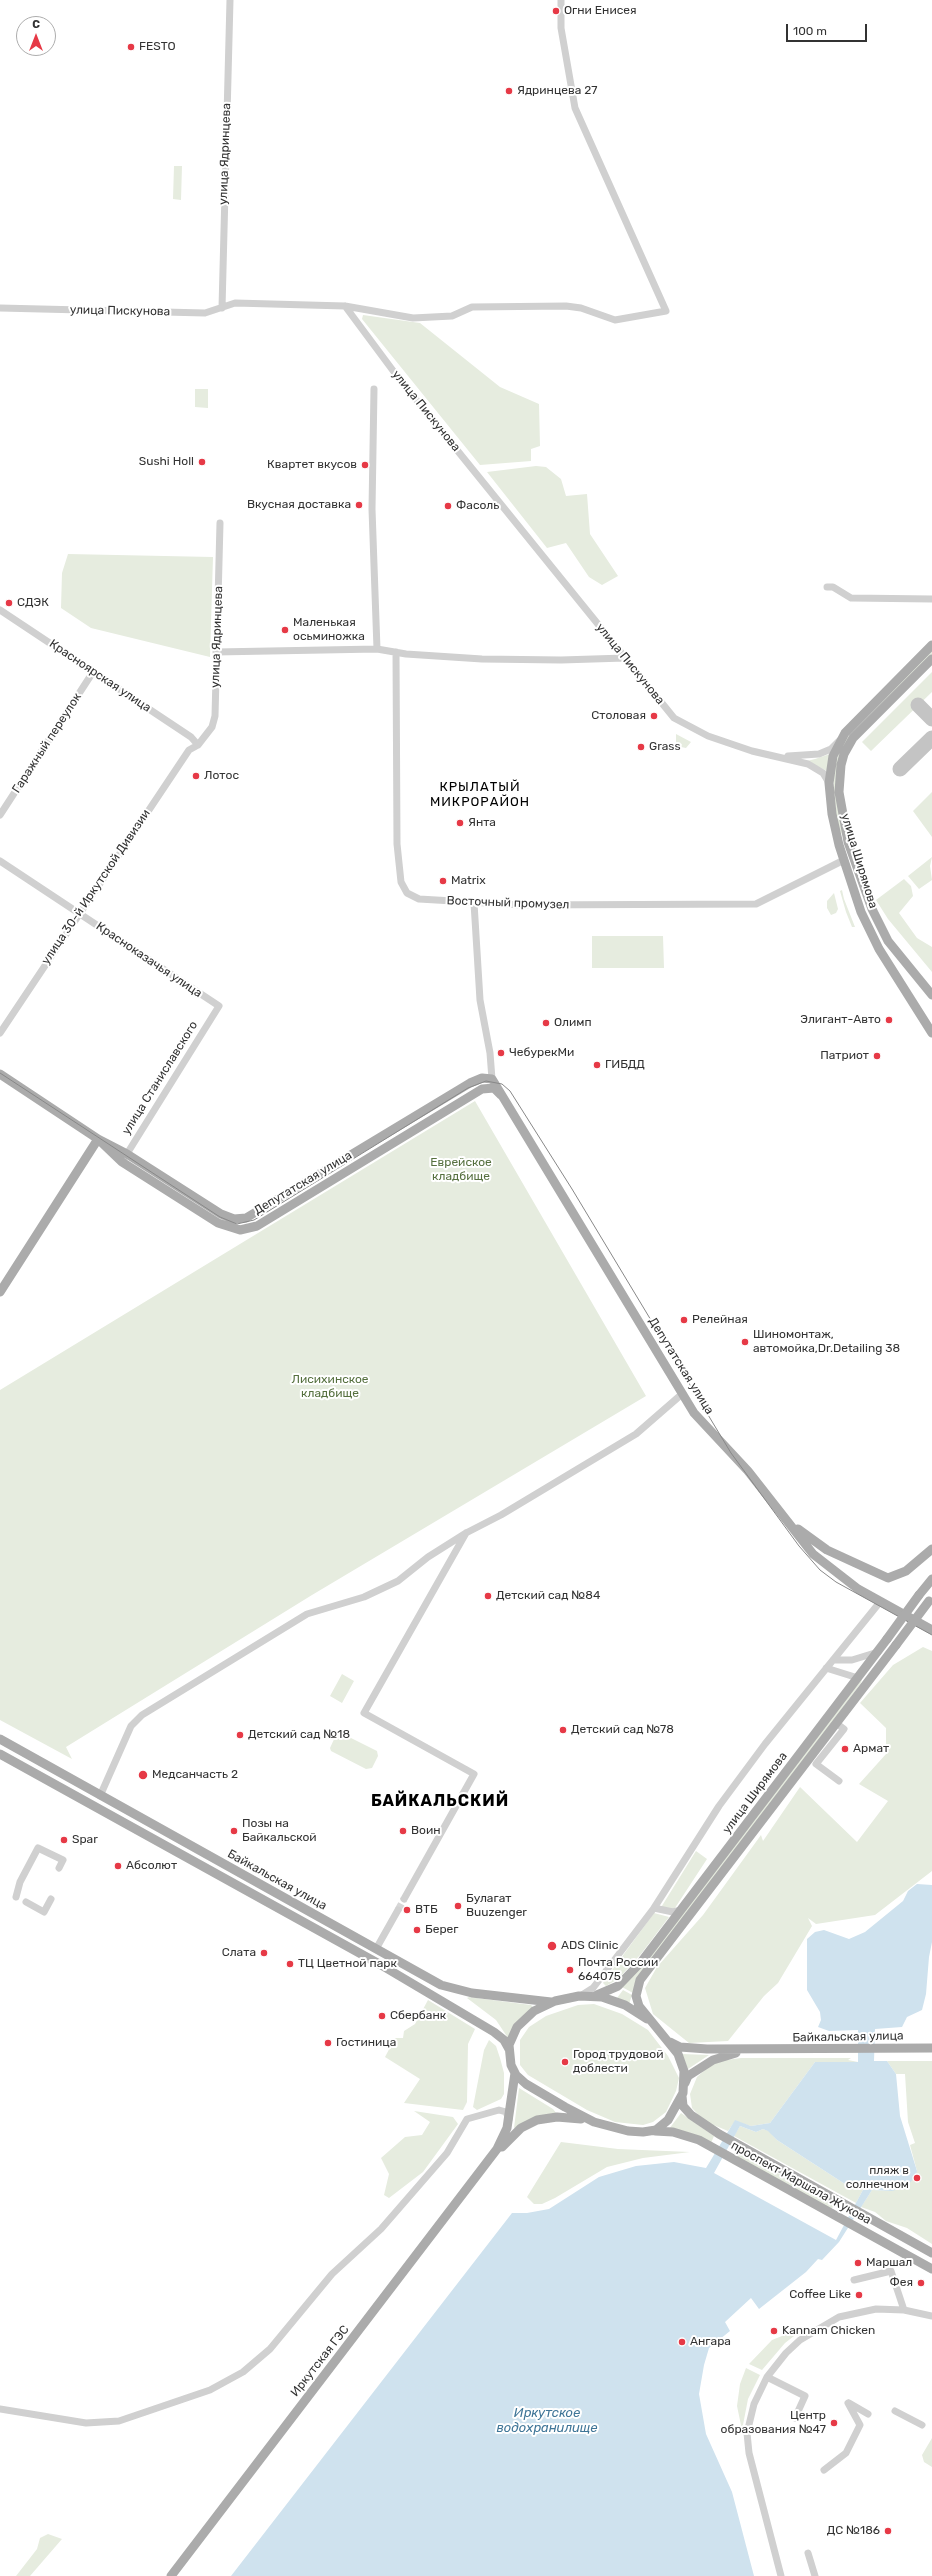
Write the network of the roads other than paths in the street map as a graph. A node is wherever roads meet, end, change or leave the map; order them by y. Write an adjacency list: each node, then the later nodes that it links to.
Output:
1 (230, 0): 5 (street, улица Ядринцева)
2 (561, 0): 3 (street)
3 (345, 306): 5 (street, улица Пискунова); 15 (street, улица Пискунова)
4 (0, 308): 5 (street, улица Пискунова)
5 (222, 308)
6 (374, 389): 12 (street)
7 (220, 523): 13 (street, улица Ядринцева)
8 (827, 587): 9 (street)
9 (932, 599)
10 (0, 610): 17 (street, Красноярская улица)
11 (932, 645): 18 (main road, улица Ширямова)
12 (377, 649): 13 (street); 14 (street)
13 (216, 652): 19 (street, улица Ядринцева)
14 (396, 652): 15 (street); 25 (street, Восточный промузел)
15 (625, 658): 20 (street, улица Пискунова)
16 (932, 659): 27 (main road, улица Ширямова)
17 (93, 672): 19 (street, Красноярская улица); 22 (street, Гаражный переулок)
18 (840, 739): 20 (street, улица Пискунова); 21 (main road, улица Ширямова)
19 (198, 745): 26 (street, улица 30-й Иркутской Дивизии)
20 (752, 751): 21 (street, улица Пискунова)
21 (829, 783): 23 (main road, улица Ширямова)
22 (0, 814)
23 (844, 860): 25 (street, Восточный промузел); 30 (main road, улица Ширямова)
24 (0, 861): 26 (street, Красноказачья улица)
25 (474, 903): 32 (street)
26 (78, 913): 28 (street, Красноказачья улица); 29 (street, улица 30-й Иркутской Дивизии)
27 (932, 995)
28 (219, 1006): 35 (street, улица Станиславского)
29 (0, 1033)
30 (932, 1033)
31 (0, 1074): 34 (main road, Депутатская улица)
32 (492, 1079): 33 (main road); 35 (main road, Депутатская улица)
33 (501, 1094): 36 (main road, Депутатская улица); 38 (main road, Депутатская улица)
34 (98, 1139): 35 (main road, Депутатская улица); 36 (main road, Депутатская улица); 37 (main road)
35 (127, 1154): 36 (street, улица Станиславского)
36 (122, 1162)
37 (0, 1292)
38 (682, 1394): 39 (main road, Депутатская улица); 40 (street)
39 (777, 1507): 42 (main road); 43 (main road, Депутатская улица)
40 (466, 1533): 58 (street); 62 (street)
41 (932, 1549): 42 (main road)
42 (844, 1558): 43 (main road)
43 (840, 1577): 46 (main road, Депутатская улица)
44 (932, 1579): 48 (main road, улица Ширямова, bridge)
45 (930, 1599): 52 (main road, улица Ширямова, bridge)
46 (880, 1602): 47 (main road, Депутатская улица); 49 (street)
47 (932, 1630)
48 (878, 1652): 49 (street); 51 (main road, улица Ширямова)
49 (833, 1660): 50 (street)
50 (826, 1668): 53 (street); 64 (street)
51 (865, 1668): 52 (main road); 53 (main road, улица Ширямова)
52 (873, 1674): 54 (main road, улица Ширямова)
53 (858, 1678): 66 (main road, улица Ширямова)
54 (836, 1723): 57 (street); 68 (main road, улица Ширямова)
55 (0, 1739): 58 (main road, Байкальская улица)
56 (0, 1754): 75 (main road, Байкальская улица)
57 (839, 1781)
58 (100, 1796): 67 (main road, Байкальская улица)
59 (59, 1868): 60 (street)
60 (16, 1897)
61 (51, 1899): 63 (street)
62 (404, 1899)
63 (26, 1902)
64 (654, 1908): 66 (street); 69 (street)
65 (398, 1910): 67 (street)
66 (681, 1910): 68 (main road, улица Ширямова)
67 (376, 1949): 71 (main road, Байкальская улица)
68 (646, 1962): 70 (main road); 72 (main road)
69 (579, 1996): 70 (main road); 71 (main road)
70 (594, 1996): 72 (main road)
71 (555, 2001): 75 (main road)
72 (647, 2019): 73 (main road)
73 (667, 2041): 76 (main road); 78 (main road)
74 (932, 2048): 76 (main road, Байкальская улица)
75 (509, 2049): 77 (main road)
76 (764, 2050): 78 (main road)
77 (515, 2073): 79 (main road); 83 (main road)
78 (685, 2083): 80 (main road)
79 (513, 2090): 81 (street); 82 (main road)
80 (682, 2093): 84 (main road); 86 (main road, проспект Маршала Жукова)
81 (497, 2110): 82 (street); 92 (street)
82 (509, 2119): 85 (main road)
83 (594, 2122): 84 (main road, проспект Маршала Жукова); 85 (main road)
84 (654, 2131): 87 (main road, проспект Маршала Жукова)
85 (489, 2161): 99 (main road, Иркутская ГЭС)
86 (932, 2254)
87 (932, 2270)
88 (854, 2280): 89 (street)
89 (904, 2310): 90 (street); 91 (street)
90 (932, 2316)
91 (767, 2377): 95 (street); 100 (street)
92 (0, 2409)
93 (895, 2411): 96 (street)
94 (868, 2414): 97 (street)
95 (795, 2418)
96 (922, 2425)
97 (824, 2470)
98 (808, 2553): 101 (street)
99 (171, 2576)
100 (781, 2576)
101 (815, 2576)

